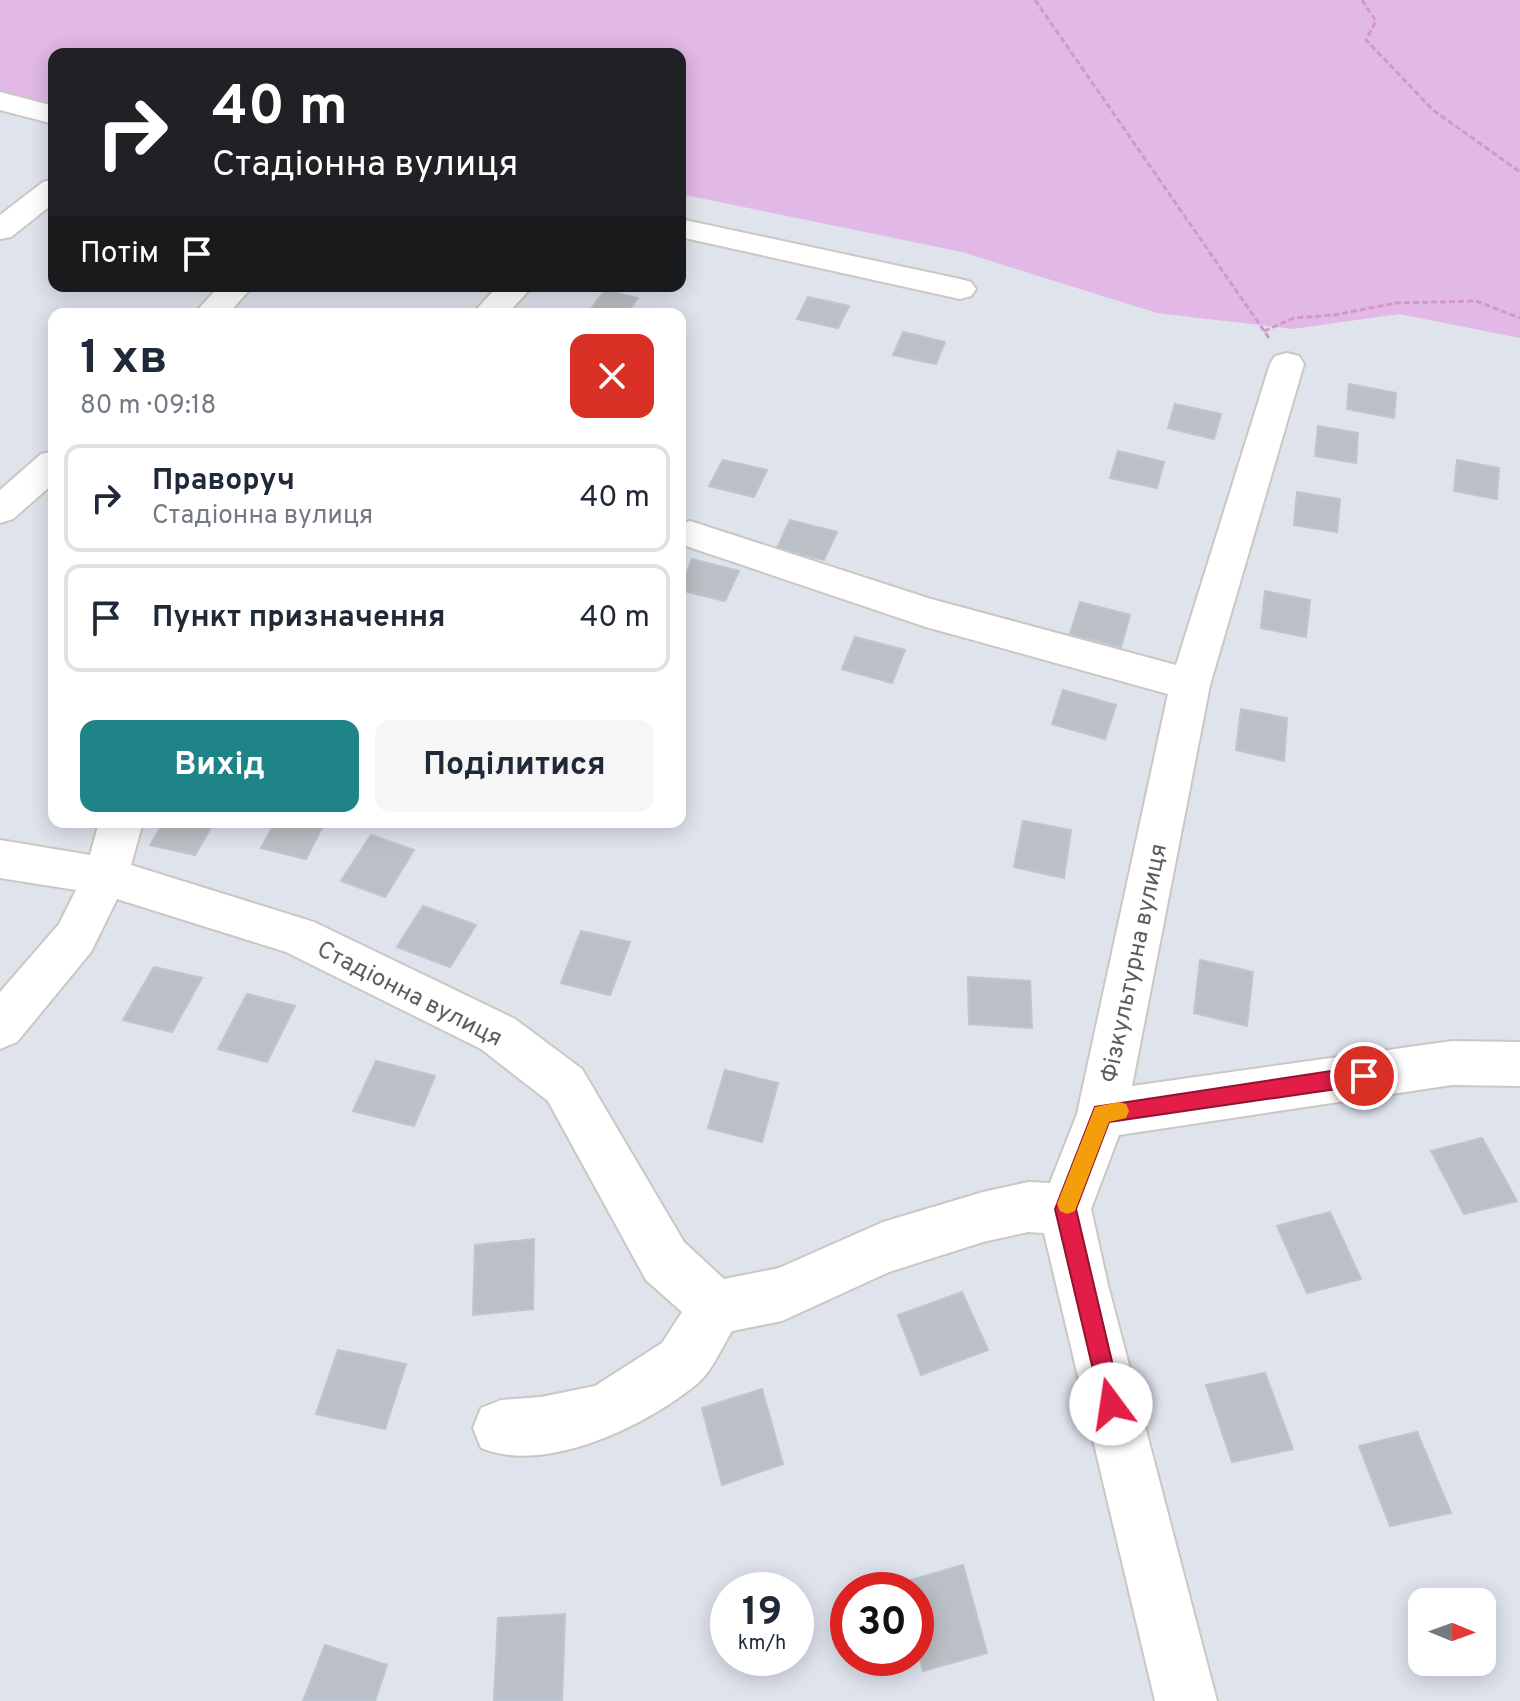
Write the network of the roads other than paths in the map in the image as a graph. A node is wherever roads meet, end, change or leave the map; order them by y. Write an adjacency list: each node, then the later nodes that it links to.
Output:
1 (0, 101): 2 (street)
2 (48, 113)
3 (48, 193): 5 (street)
4 (686, 229): 6 (street)
5 (0, 230)
6 (960, 289)
7 (231, 292): 9 (street)
8 (511, 292): 10 (street)
9 (216, 308)
10 (494, 308)
11 (1275, 348): 15 (street, Фізкультурна вулиця)
12 (48, 468): 13 (street)
13 (0, 510)
14 (690, 534): 15 (street)
15 (1190, 685): 21 (street, Фізкультурна вулиця)
16 (119, 828): 18 (street)
17 (0, 859): 18 (street, Стадіонна вулиця)
18 (106, 876): 19 (street); 23 (street, Стадіонна вулиця)
19 (0, 1027)
20 (1520, 1064): 21 (street)
21 (1102, 1114): 22 (street, Фізкультурна вулиця)
22 (1065, 1209): 23 (street); 25 (street)
23 (716, 1308): 24 (street)
24 (501, 1428)
25 (1186, 1701)

